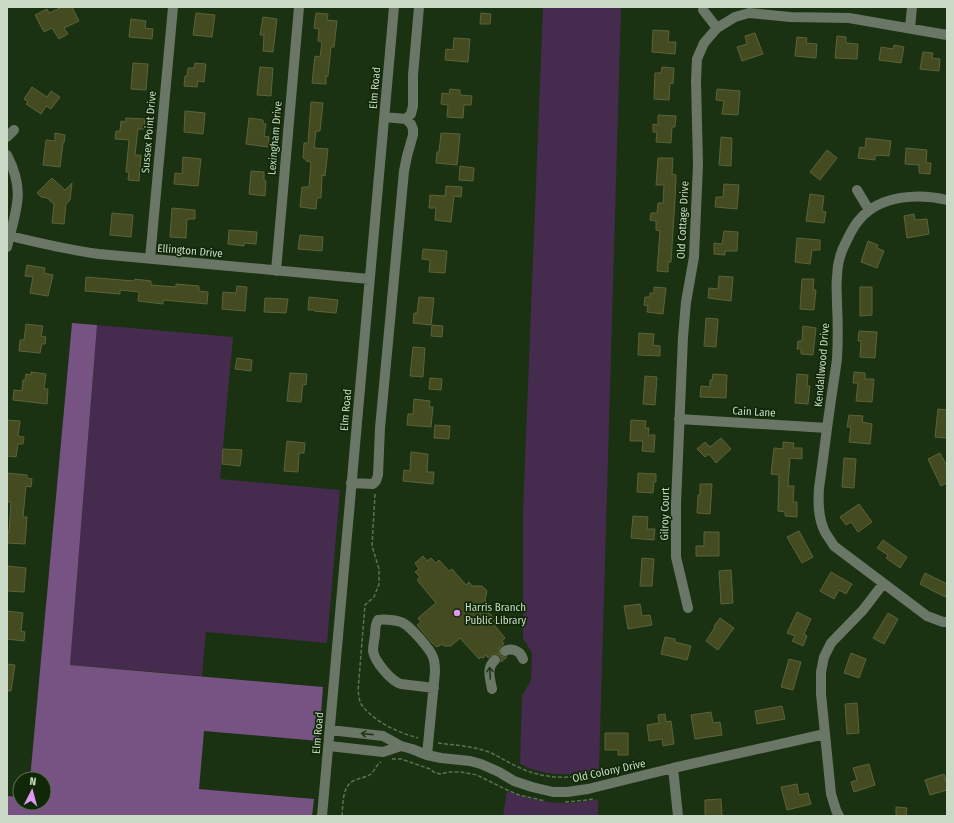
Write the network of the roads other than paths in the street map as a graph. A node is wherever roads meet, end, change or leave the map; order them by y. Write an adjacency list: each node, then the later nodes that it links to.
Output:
1 (173, 7): 18 (street, Sussex Point Drive)
2 (299, 7): 19 (street, Lexingham Drive)
3 (394, 7): 10 (street, Elm Road)
4 (419, 7): 11 (street)
5 (912, 7): 8 (street)
6 (703, 10): 7 (street)
7 (717, 28): 8 (street, Old Cottage Drive); 21 (street, Old Cottage Drive)
8 (910, 28): 9 (street, Old Cottage Drive)
9 (947, 35)
10 (384, 117): 11 (street); 20 (street, Elm Road)
11 (406, 119): 23 (street)
12 (7, 155): 16 (street)
13 (857, 190): 15 (street)
14 (947, 200): 15 (street, Kendallwood Drive)
15 (870, 210): 22 (street, Kendallwood Drive)
16 (10, 236): 17 (street); 18 (street, Ellington Drive)
17 (7, 246)
18 (150, 259): 19 (street, Ellington Drive)
19 (276, 271): 20 (street, Ellington Drive)
20 (370, 279): 23 (street, Elm Road)
21 (680, 419): 22 (street, Cain Lane); 25 (street, Gilroy Court)
22 (827, 428): 24 (street, Kendallwood Drive)
23 (351, 483): 32 (street, Elm Road)
24 (883, 584): 26 (street, Kendallwood Drive); 33 (street)
25 (688, 608)
26 (947, 622)
27 (506, 651): 28 (street)
28 (523, 659)
29 (495, 660): 31 (street, one-way to 29)
30 (434, 688): 30 (street); 36 (street)
31 (492, 689)
32 (330, 730): 34 (street, Elm Road); 35 (street, Old Colony Drive, one-way to 32)
33 (825, 734): 37 (street, Old Colony Drive); 40 (street)
34 (329, 746): 35 (street); 38 (street, Elm Road)
35 (401, 746): 36 (street, Old Colony Drive)
36 (427, 755): 37 (street, Old Colony Drive)
37 (673, 768): 39 (street)
38 (322, 816)
39 (678, 816)
40 (839, 816)

